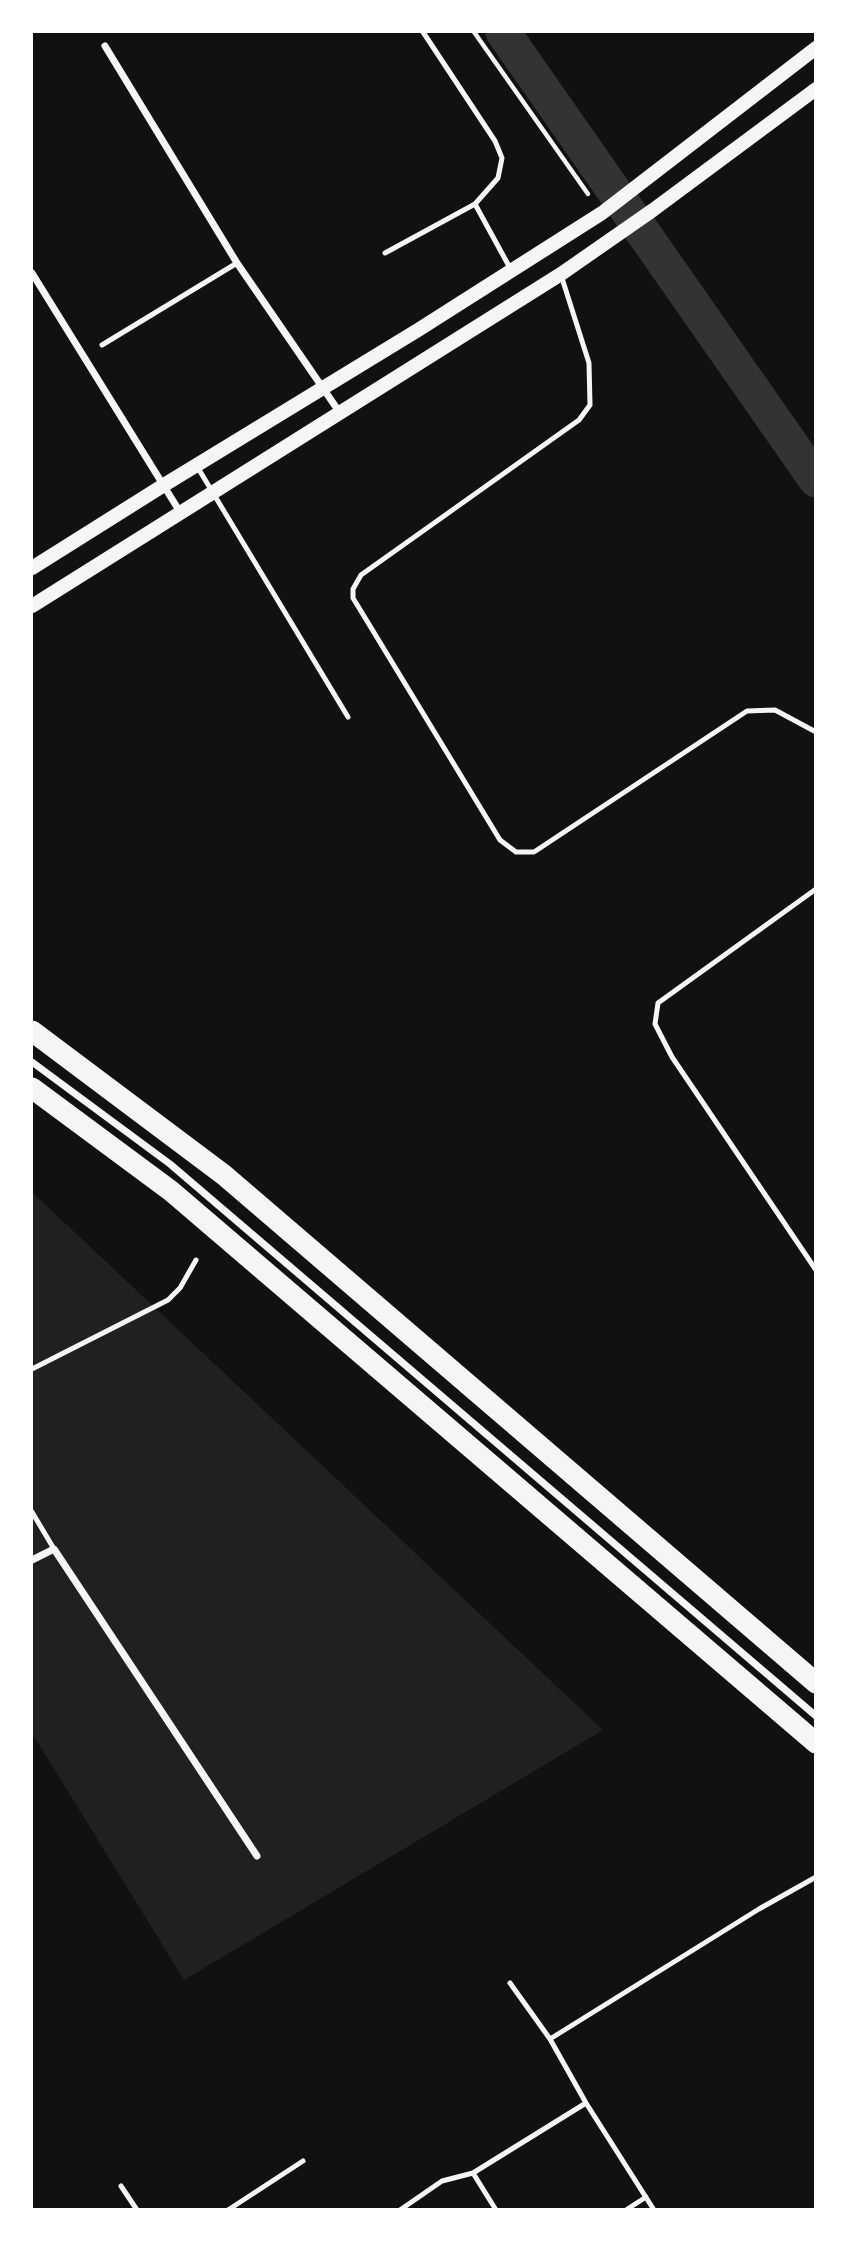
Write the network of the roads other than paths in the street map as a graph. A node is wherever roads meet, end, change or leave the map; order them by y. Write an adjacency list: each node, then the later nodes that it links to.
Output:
1 (423, 32): 5 (lane)
2 (105, 46): 7 (street)
3 (816, 48): 8 (main road)
4 (816, 89): 10 (main road)
5 (475, 204): 6 (lane); 8 (lane)
6 (384, 253)
7 (237, 263): 11 (lane); 12 (street)
8 (512, 271): 12 (main road)
9 (32, 273): 15 (street)
10 (561, 274): 13 (main road); 21 (lane)
11 (102, 345)
12 (322, 388): 13 (street); 14 (main road)
13 (340, 413): 16 (main road)
14 (196, 465): 15 (main road); 16 (lane)
15 (164, 485): 17 (street); 18 (main road)
16 (213, 491): 17 (main road); 20 (lane)
17 (180, 512): 19 (main road)
18 (32, 568)
19 (32, 606)
20 (348, 717)
21 (816, 732)
22 (816, 889): 27 (lane)
23 (32, 1031): 32 (highway)
24 (32, 1062): 33 (street)
25 (32, 1088): 34 (highway)
26 (196, 1260): 28 (lane)
27 (816, 1270)
28 (32, 1369)
29 (32, 1512): 30 (lane)
30 (54, 1549): 31 (street); 35 (street)
31 (32, 1560)
32 (816, 1683)
33 (816, 1716)
34 (816, 1743)
35 (257, 1856)
36 (816, 1877): 38 (lane)
37 (510, 1983): 38 (lane)
38 (550, 2039): 39 (lane)
39 (586, 2103): 41 (lane); 43 (lane)
40 (303, 2161): 45 (lane)
41 (474, 2173): 46 (lane); 47 (lane)
42 (121, 2186): 44 (lane)
43 (646, 2197): 48 (lane); 49 (lane)
44 (137, 2210)
45 (228, 2210)
46 (400, 2210)
47 (496, 2210)
48 (626, 2210)
49 (654, 2210)

